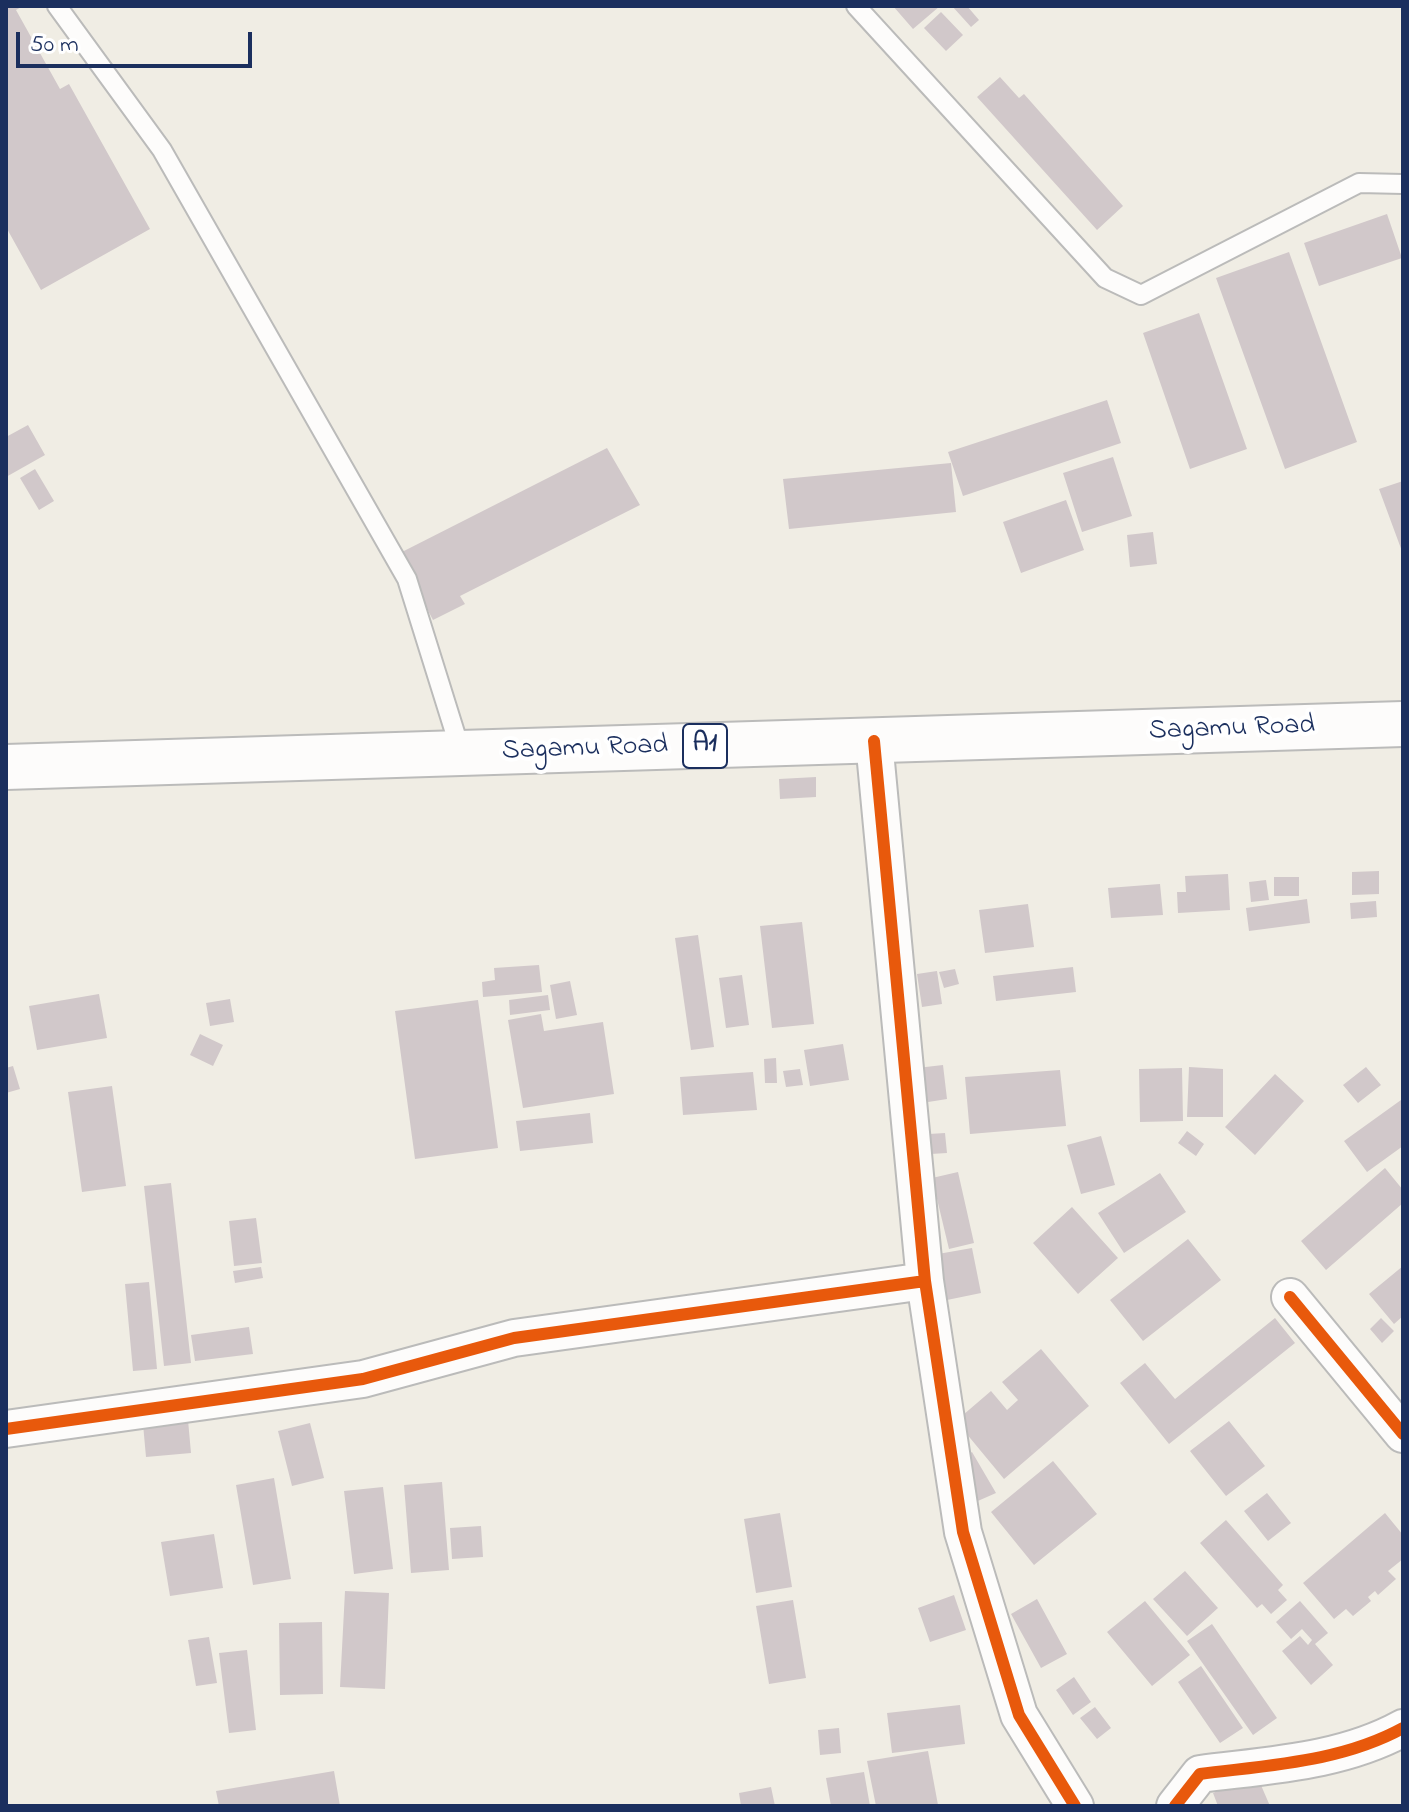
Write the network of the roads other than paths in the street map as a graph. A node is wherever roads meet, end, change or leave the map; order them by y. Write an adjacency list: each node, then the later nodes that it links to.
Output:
1 (57, 6): 6 (lane)
2 (856, 6): 3 (lane)
3 (1403, 184)
4 (1403, 724): 5 (highway, Sagamu Road / A1)
5 (874, 741): 6 (highway, Sagamu Road / A1); 8 (street)
6 (462, 754): 7 (highway, Sagamu Road / A1)
7 (6, 767)
8 (925, 1281): 10 (street); 13 (street)
9 (1290, 1297): 11 (street)
10 (6, 1429)
11 (1403, 1434)
12 (1403, 1728): 14 (street)
13 (1075, 1806)
14 (1175, 1806)

